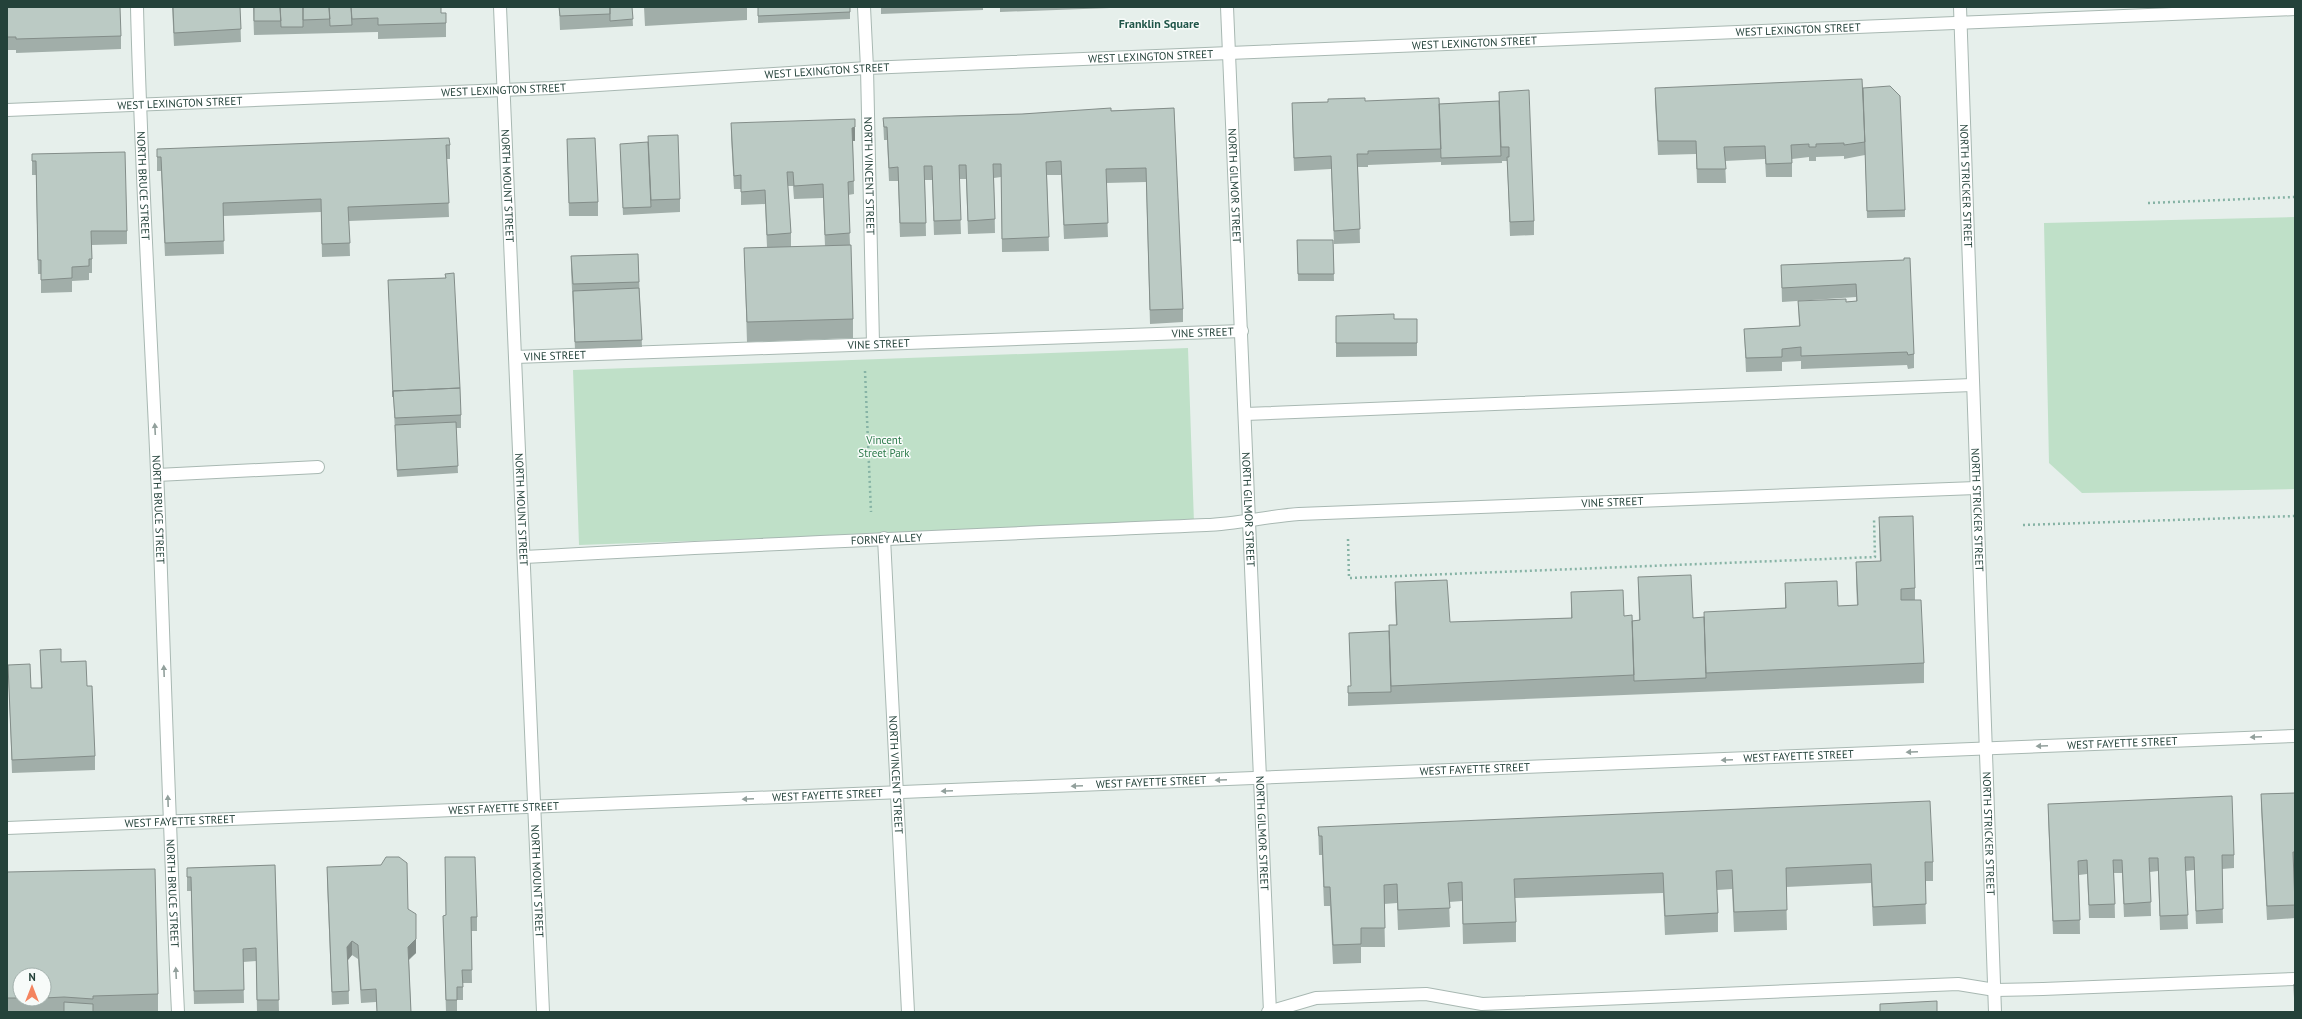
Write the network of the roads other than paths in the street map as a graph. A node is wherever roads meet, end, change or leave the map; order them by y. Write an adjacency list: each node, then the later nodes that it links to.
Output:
1 (137, 7): 11 (street, NORTH BRUCE STREET)
2 (500, 7): 10 (street, NORTH MOUNT STREET)
3 (864, 7): 9 (street, NORTH VINCENT STREET)
4 (1228, 7): 8 (street, NORTH GILMOR STREET)
5 (1960, 7): 7 (street, NORTH STRICKER STREET)
6 (2295, 10): 7 (street, WEST LEXINGTON STREET)
7 (1961, 24): 8 (street, WEST LEXINGTON STREET); 16 (street, NORTH STRICKER STREET)
8 (1230, 54): 9 (street, WEST LEXINGTON STREET); 13 (street, NORTH GILMOR STREET)
9 (868, 68): 10 (street, WEST LEXINGTON STREET); 14 (street, NORTH VINCENT STREET)
10 (504, 89): 11 (street, WEST LEXINGTON STREET); 15 (street, NORTH MOUNT STREET)
11 (139, 105): 12 (street, WEST LEXINGTON STREET); 19 (street, NORTH BRUCE STREET, one-way to 11)
12 (7, 110)
13 (1242, 331): 14 (street, VINE STREET); 17 (street, NORTH GILMOR STREET)
14 (868, 344): 15 (street, VINE STREET)
15 (515, 357): 23 (street, NORTH MOUNT STREET)
16 (1972, 385): 17 (street); 20 (street, NORTH STRICKER STREET)
17 (1245, 414): 21 (street, NORTH GILMOR STREET)
18 (318, 467): 19 (street)
19 (157, 475): 29 (street, NORTH BRUCE STREET, one-way to 19)
20 (1976, 488): 21 (street, VINE STREET); 25 (street, NORTH STRICKER STREET)
21 (1249, 520): 22 (street, FORNEY ALLEY); 26 (street, NORTH GILMOR STREET)
22 (884, 538): 23 (street, FORNEY ALLEY); 27 (street, NORTH VINCENT STREET)
23 (524, 557): 28 (street, NORTH MOUNT STREET)
24 (2295, 736): 25 (street, WEST FAYETTE STREET, one-way to 25)
25 (1987, 749): 26 (street, WEST FAYETTE STREET, one-way to 26); 32 (street, NORTH STRICKER STREET)
26 (1260, 779): 27 (street, WEST FAYETTE STREET, one-way to 27); 36 (street, NORTH GILMOR STREET)
27 (898, 792): 28 (street, WEST FAYETTE STREET, one-way to 28); 35 (street, NORTH VINCENT STREET)
28 (534, 807): 29 (street, WEST FAYETTE STREET); 34 (street, NORTH MOUNT STREET)
29 (169, 821): 30 (street, WEST FAYETTE STREET); 33 (street, NORTH BRUCE STREET, one-way to 29)
30 (7, 828)
31 (2295, 979): 32 (street)
32 (1994, 990): 36 (street); 37 (street, NORTH STRICKER STREET)
33 (178, 1012)
34 (543, 1012)
35 (908, 1012)
36 (1270, 1012)
37 (1995, 1012)

